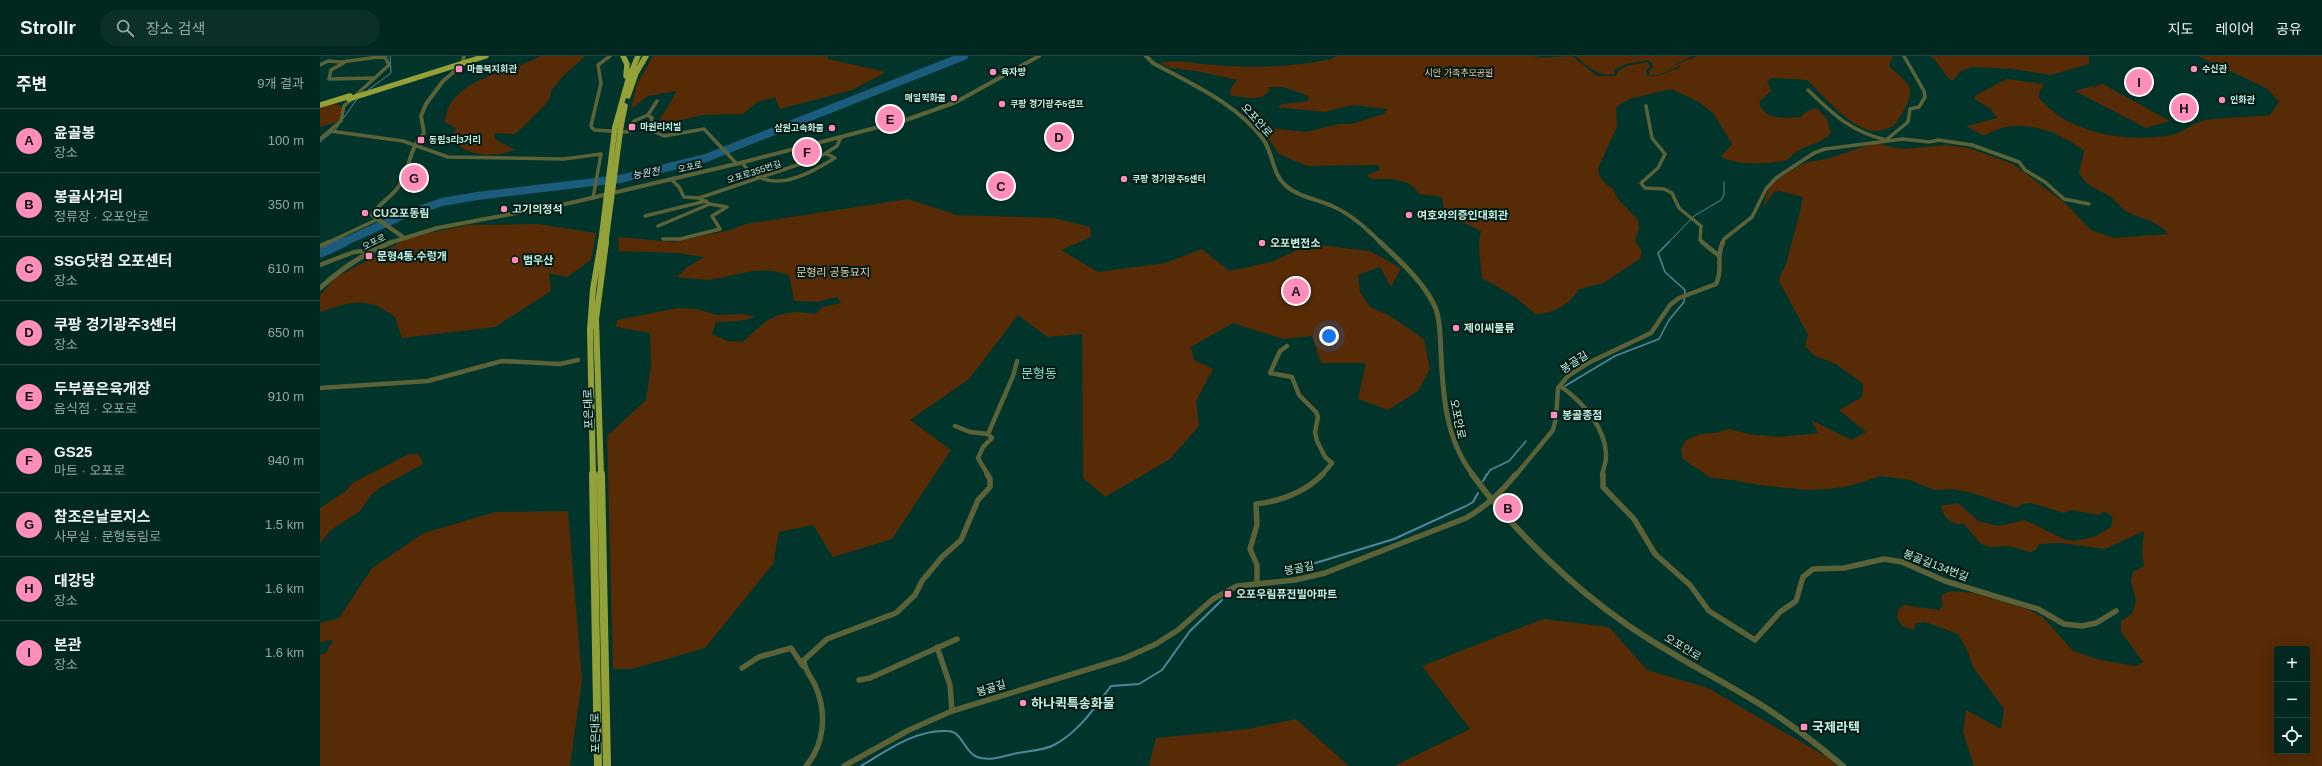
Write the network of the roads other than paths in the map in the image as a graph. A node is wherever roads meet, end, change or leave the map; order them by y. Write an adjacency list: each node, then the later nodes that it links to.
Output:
1 (386, 56): 13 (street); 16 (street)
2 (464, 56): 29 (street)
3 (478, 56): 18 (highway, bridge)
4 (487, 56): 18 (highway, bridge)
5 (610, 56): 23 (street)
6 (623, 56): 19 (highway)
7 (638, 56): 19 (highway)
8 (643, 56): 15 (highway)
9 (646, 56): 15 (highway)
10 (1039, 56): 26 (street, 오포로)
11 (1146, 56): 57 (street, 오포안로)
12 (1904, 56): 28 (street)
13 (347, 61): 14 (street); 16 (street)
14 (320, 65)
15 (636, 73): 24 (highway)
16 (373, 78): 25 (street)
17 (1808, 90): 28 (street)
18 (350, 97): 22 (highway)
19 (622, 100): 24 (highway)
20 (657, 101): 23 (street)
21 (1646, 106): 47 (street)
22 (320, 107)
23 (648, 114): 31 (street)
24 (618, 126): 44 (highway, bridge)
25 (330, 132): 27 (street); 29 (street)
26 (841, 137): 30 (street, 오포로355번길); 31 (street, 오포로)
27 (320, 139)
28 (1886, 140): 38 (street); 47 (street)
29 (415, 144): 34 (street); 40 (street)
30 (827, 154): 32 (street, 오포로355번길); 32 (street)
31 (740, 164): 32 (street); 33 (street, 오포로)
32 (758, 179): 35 (street, 오포로355번길)
33 (672, 180): 34 (street, 오포로); 35 (street)
34 (593, 198): 42 (street, 오포로)
35 (699, 198): 36 (street)
36 (706, 202): 37 (street); 39 (street)
37 (710, 204): 41 (street); 43 (street)
38 (2089, 204)
39 (645, 216)
40 (378, 219): 42 (street); 45 (street)
41 (658, 226)
42 (403, 237): 46 (street, 오포로)
43 (663, 239)
44 (603, 241): 66 (highway, 포은대로); 67 (highway, 포은대로)
45 (320, 246)
46 (375, 250): 48 (street); 49 (street, 오포로)
47 (1718, 255): 53 (street, 봉골길)
48 (320, 265)
49 (320, 288)
50 (1287, 346): 58 (street)
51 (578, 360): 54 (street)
52 (1017, 361): 56 (street)
53 (1560, 386): 57 (street, 봉골길); 59 (street, 봉골길134번길)
54 (320, 388)
55 (955, 426): 56 (street)
56 (988, 434): 62 (street)
57 (1494, 499): 58 (street, 봉골길); 70 (street, 오포안로)
58 (1257, 582): 65 (street, 봉골길)
59 (2116, 612)
60 (957, 640): 61 (street)
61 (937, 647): 64 (street); 65 (street)
62 (803, 666): 63 (street); 68 (street)
63 (742, 668)
64 (859, 680)
65 (952, 711): 69 (street, 봉골길)
66 (598, 766)
67 (607, 766)
68 (806, 766)
69 (844, 766)
70 (1843, 766)

